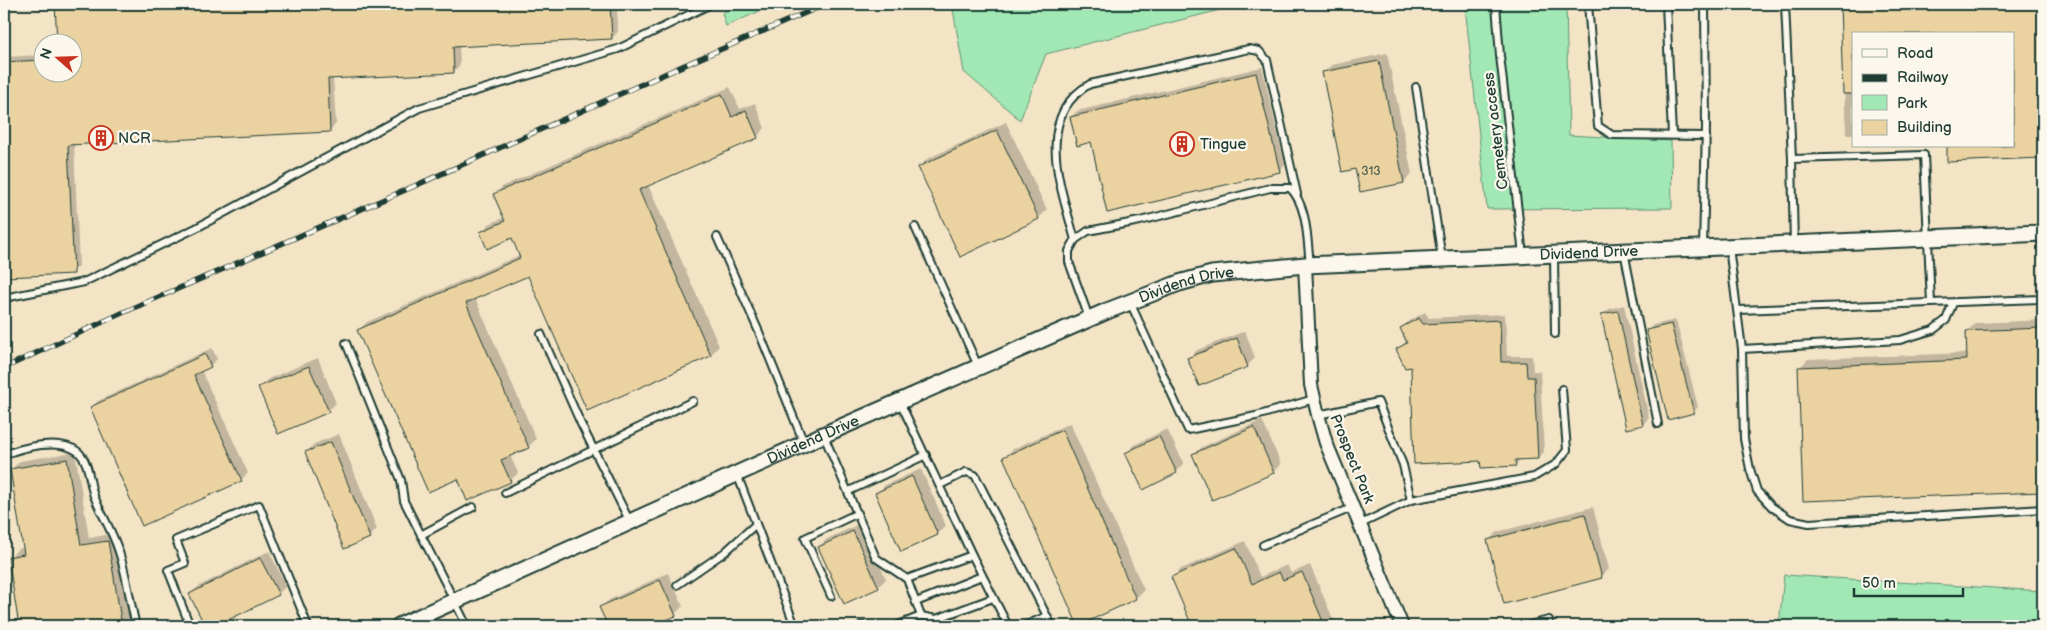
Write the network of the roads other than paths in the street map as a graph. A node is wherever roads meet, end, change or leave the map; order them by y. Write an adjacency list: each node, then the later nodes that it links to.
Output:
1 (711, 4): 25 (lane)
2 (1496, 4): 22 (lane, Cemetery access)
3 (1588, 4): 8 (lane)
4 (1666, 4): 8 (lane)
5 (1705, 4): 9 (lane)
6 (1785, 4): 10 (lane)
7 (1416, 87): 23 (lane)
8 (1672, 135): 9 (lane)
9 (1706, 136): 19 (lane)
10 (1792, 159): 15 (lane); 17 (lane)
11 (1297, 194): 16 (lane); 16 (lane); 24 (lane)
12 (915, 227): 36 (lane)
13 (2043, 233): 15 (street, Dividend Drive)
14 (717, 237): 44 (lane)
15 (1928, 238): 17 (street, Dividend Drive); 28 (lane)
16 (1076, 240): 31 (lane)
17 (1794, 245): 18 (street, Dividend Drive)
18 (1729, 247): 19 (street, Dividend Drive); 30 (lane)
19 (1703, 248): 20 (street, Dividend Drive)
20 (1624, 251): 21 (street, Dividend Drive); 42 (lane)
21 (1554, 255): 22 (street, Dividend Drive); 33 (lane)
22 (1523, 256): 23 (street, Dividend Drive)
23 (1442, 259): 24 (street, Dividend Drive)
24 (1307, 265): 27 (street, Dividend Drive); 38 (street, Prospect Park)
25 (4, 298)
26 (2043, 299): 29 (lane)
27 (1130, 302): 31 (street, Dividend Drive); 38 (lane)
28 (1931, 303): 29 (lane); 30 (lane)
29 (1953, 303): 35 (lane)
30 (1738, 310): 35 (lane)
31 (1089, 318): 36 (street, Dividend Drive)
32 (542, 334): 45 (lane)
33 (1555, 334)
34 (346, 344): 60 (lane)
35 (1742, 349): 55 (lane)
36 (978, 367): 40 (street, Dividend Drive)
37 (1562, 389): 52 (lane)
38 (1314, 399): 41 (street, Prospect Park)
39 (693, 401): 45 (lane)
40 (900, 402): 43 (street, Dividend Drive); 47 (lane)
41 (1318, 415): 52 (lane); 54 (street, Prospect Park)
42 (1658, 424)
43 (823, 435): 44 (street, Dividend Drive); 50 (lane)
44 (804, 444): 48 (street, Dividend Drive)
45 (594, 450): 51 (lane); 57 (lane)
46 (4, 455): 73 (lane)
47 (926, 456): 49 (lane); 50 (lane)
48 (737, 474): 57 (street, Dividend Drive); 58 (lane)
49 (940, 485): 62 (lane); 71 (lane)
50 (849, 491): 56 (lane)
51 (505, 493)
52 (1412, 500): 59 (lane)
53 (473, 507): 60 (lane)
54 (1354, 507): 59 (street, Prospect Park); 61 (lane)
55 (2043, 509)
56 (858, 513): 64 (lane); 66 (lane)
57 (630, 522): 68 (street, Dividend Drive)
58 (756, 524): 65 (lane); 78 (lane)
59 (1361, 524): 83 (street, Prospect Park)
60 (421, 535): 68 (lane)
61 (1263, 545)
62 (972, 555): 63 (lane); 64 (lane)
63 (982, 576): 67 (lane); 69 (lane)
64 (907, 579): 69 (lane)
65 (677, 585)
66 (831, 596)
67 (993, 598): 70 (lane); 80 (lane)
68 (454, 601): 76 (street, Dividend Drive); 77 (lane)
69 (916, 602): 70 (lane)
70 (921, 616): 79 (lane)
71 (1047, 616): 81 (lane); 82 (lane)
72 (1549, 620): 84 (lane)
73 (136, 626)
74 (190, 626): 75 (lane)
75 (308, 626)
76 (399, 626)
77 (467, 626)
78 (795, 626)
79 (896, 626)
80 (1008, 626)
81 (1024, 626)
82 (1052, 626)
83 (1402, 626)
84 (1525, 626)

